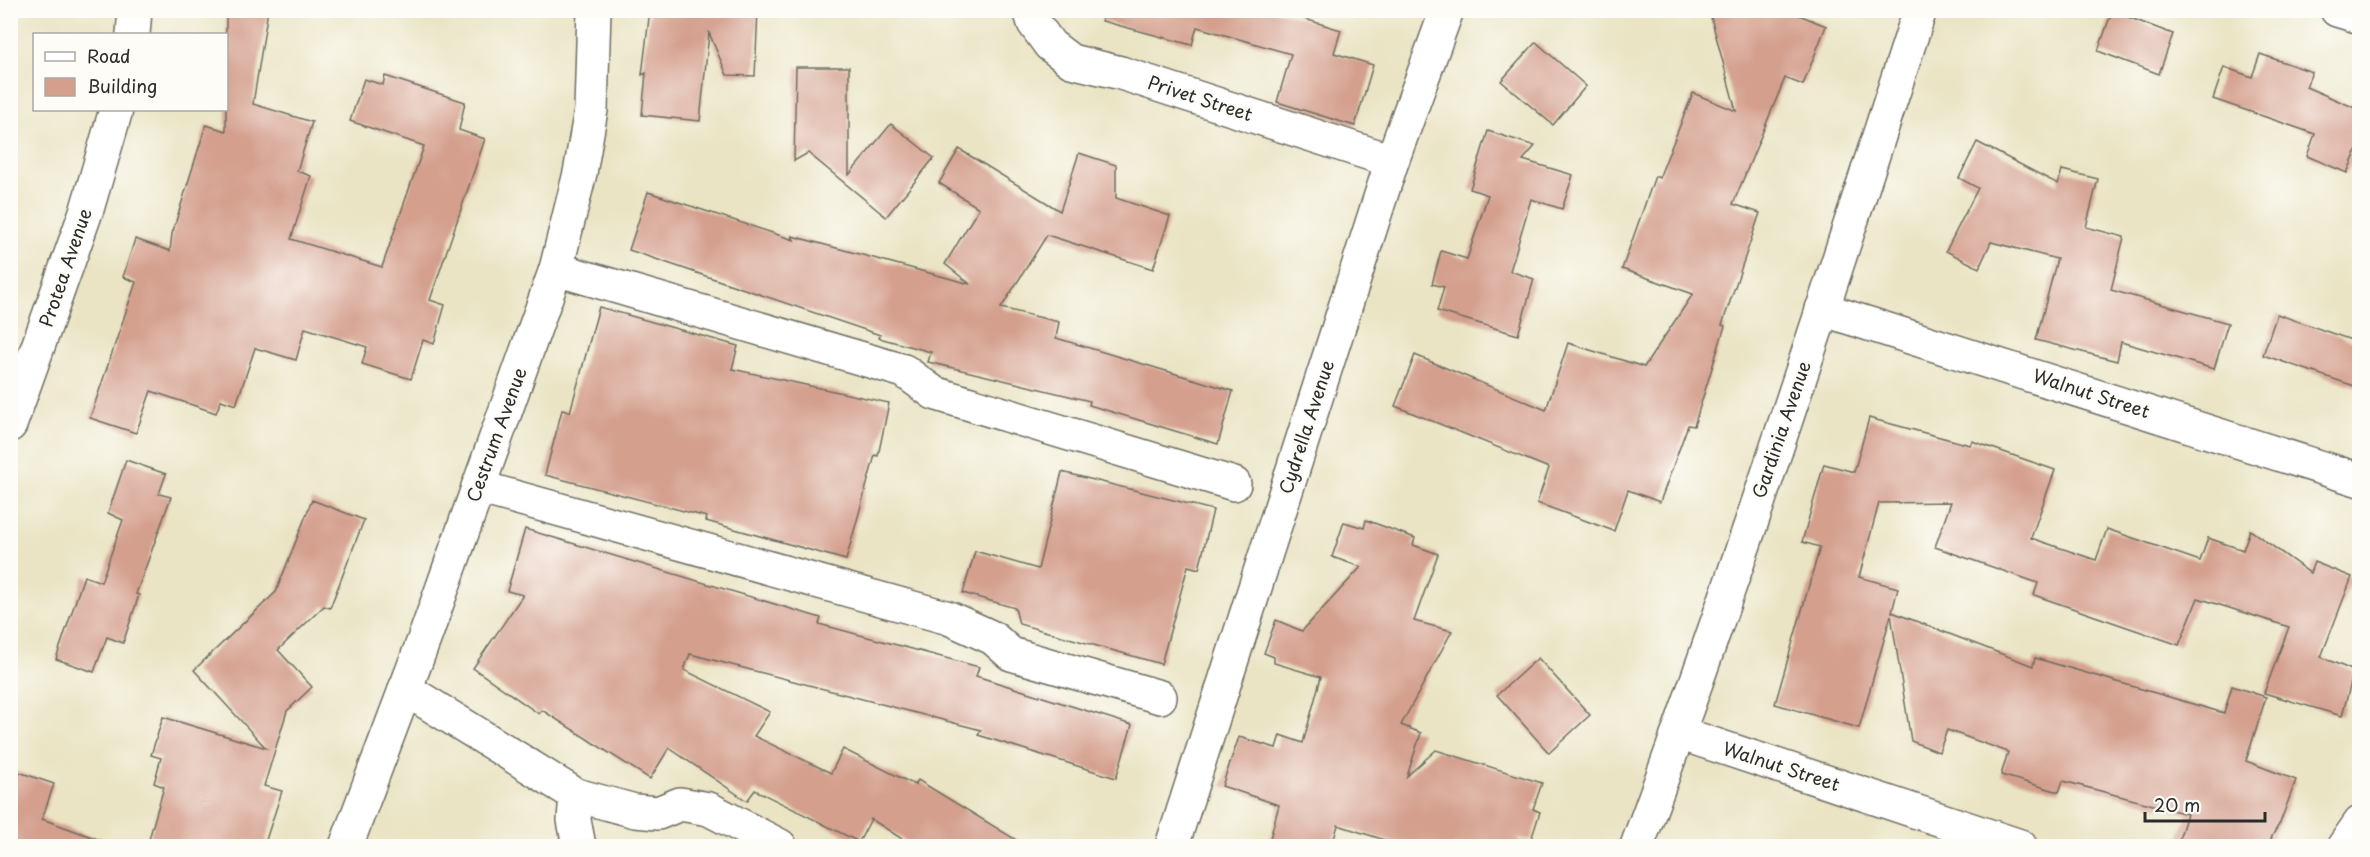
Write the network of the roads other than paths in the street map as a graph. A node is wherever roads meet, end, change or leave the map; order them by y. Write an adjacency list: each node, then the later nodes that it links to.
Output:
1 (135, 10): 8 (street)
2 (594, 10): 11 (street, Cestrum Avenue)
3 (1030, 10): 10 (street, Privet Street)
4 (1447, 10): 10 (street, Cydrella Avenue)
5 (1920, 10): 12 (street, Gardinia Avenue)
6 (2337, 10): 7 (street)
7 (2360, 17)
8 (133, 33)
9 (116, 111): 13 (street, Protea Avenue)
10 (1392, 161): 25 (street, Cydrella Avenue)
11 (556, 269): 15 (street); 16 (street, Cestrum Avenue)
12 (1822, 309): 14 (street, Walnut Street); 19 (street, Gardinia Avenue)
13 (10, 425)
14 (2360, 480)
15 (1234, 484)
16 (478, 487): 17 (street, Cestrum Avenue); 18 (street)
17 (405, 689): 20 (street); 22 (street, Cestrum Avenue)
18 (1160, 697)
19 (1679, 733): 26 (street, Gardinia Avenue); 27 (street, Walnut Street)
20 (576, 795): 23 (street); 24 (street)
21 (2360, 823): 28 (street)
22 (346, 846)
23 (579, 846)
24 (780, 846)
25 (1172, 846)
26 (1637, 846)
27 (2020, 846)
28 (2344, 846)

